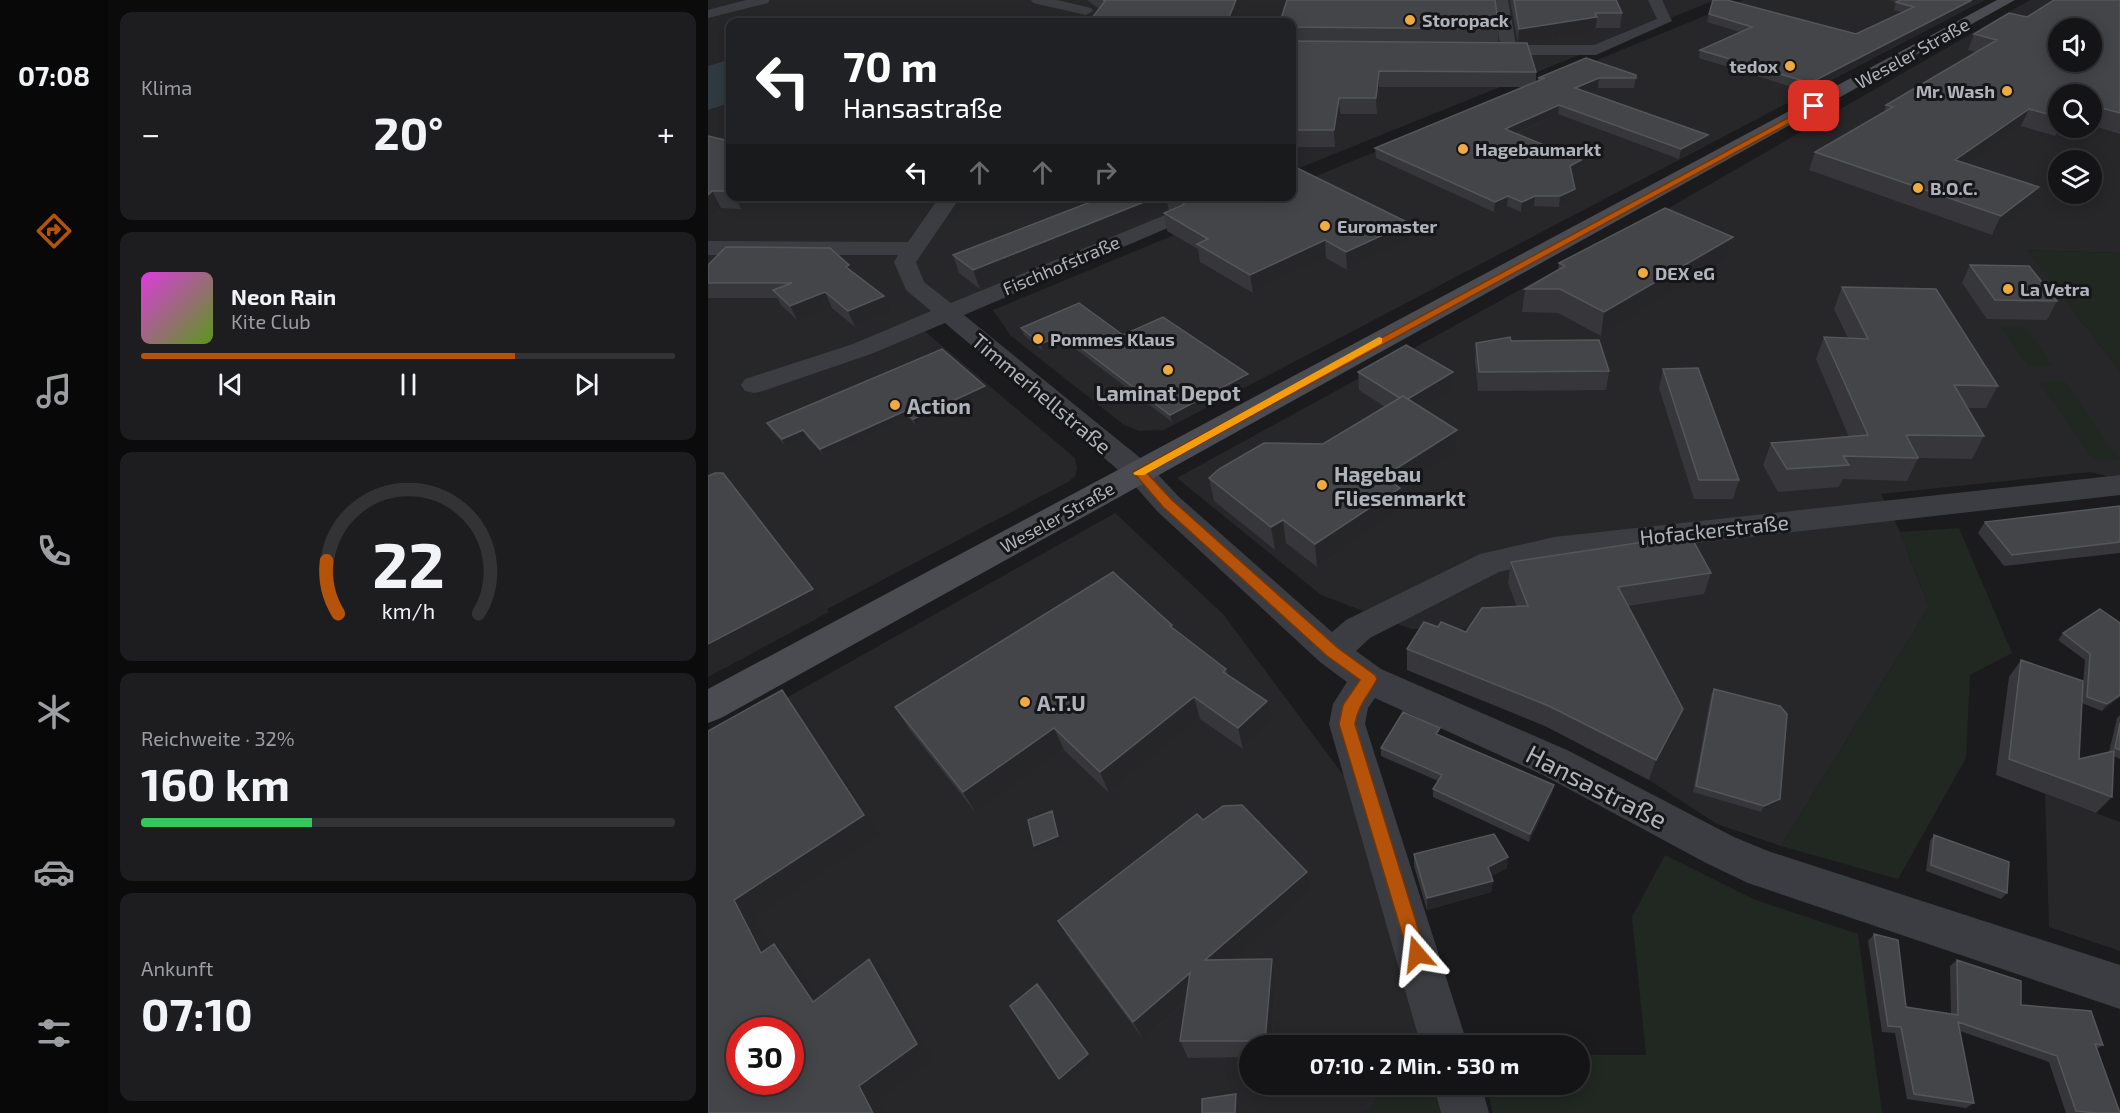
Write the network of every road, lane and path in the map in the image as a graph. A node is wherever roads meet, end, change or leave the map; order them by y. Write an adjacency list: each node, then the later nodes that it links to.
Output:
1 (739, 0): 7 (street)
2 (763, 0): 9 (street)
3 (1038, 0): 8 (street)
4 (1501, 0): 11 (street)
5 (1655, 0): 11 (street)
6 (2008, 0): 18 (main road, Weseler Straße)
7 (708, 8)
8 (1086, 11)
9 (708, 14)
10 (1474, 50): 11 (street)
11 (1509, 50)
12 (947, 201): 15 (street, Timmerhellstraße)
13 (1177, 217): 16 (street, Fischhofstraße)
14 (708, 248): 15 (street)
15 (913, 249): 16 (street, Timmerhellstraße)
16 (946, 313): 17 (street); 18 (street, Timmerhellstraße)
17 (754, 385)
18 (1139, 472): 20 (street, Hansastraße); 22 (main road, Weseler Straße)
19 (2120, 485): 20 (street, Hofackerstraße)
20 (1332, 652): 21 (street, Hansastraße)
21 (1369, 679): 23 (street, Hansastraße); 24 (street)
22 (708, 707)
23 (2120, 987)
24 (1442, 1035)
25 (1459, 1095): 26 (street)
26 (1465, 1113)

